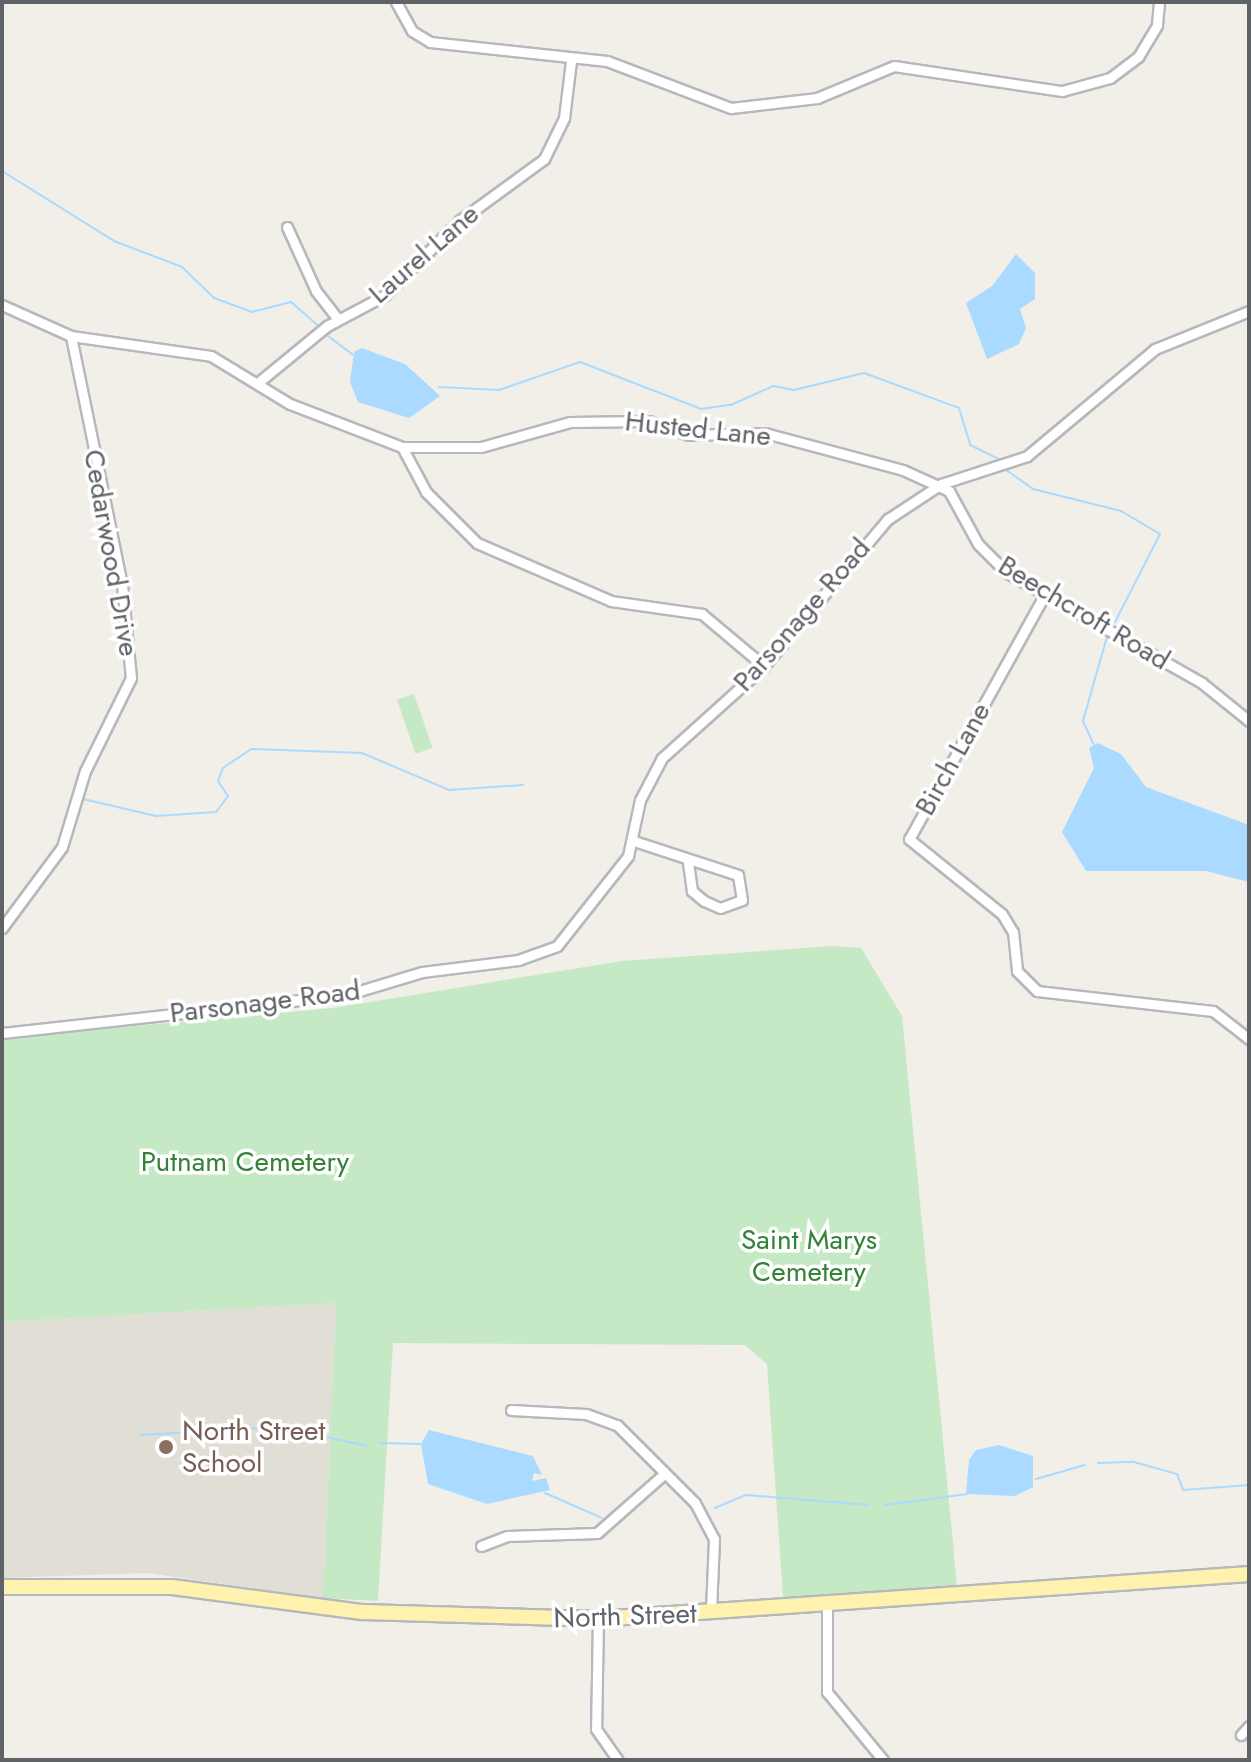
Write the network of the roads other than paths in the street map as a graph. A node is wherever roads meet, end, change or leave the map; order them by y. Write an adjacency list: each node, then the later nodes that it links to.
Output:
1 (396, 2): 3 (street)
2 (1159, 2): 3 (street)
3 (571, 61): 7 (street, Laurel Lane)
4 (287, 227): 7 (street)
5 (2, 305): 8 (street, Husted Lane)
6 (1249, 311): 11 (street, Parsonage Road)
7 (338, 319): 9 (street, Laurel Lane)
8 (71, 336): 9 (street, Husted Lane); 17 (street, Cedarwood Drive)
9 (260, 381): 10 (street, Husted Lane)
10 (402, 447): 11 (street, Husted Lane); 13 (street)
11 (941, 484): 12 (street, Beechcroft Road); 13 (street, Parsonage Road)
12 (1045, 594): 14 (street, Beechcroft Road); 19 (street, Birch Lane)
13 (764, 666): 15 (street, Parsonage Road)
14 (1249, 721)
15 (634, 841): 16 (street); 18 (street, Parsonage Road)
16 (688, 861): 16 (street)
17 (2, 928)
18 (2, 1033)
19 (1249, 1039)
20 (511, 1410): 21 (street)
21 (664, 1474): 22 (street); 26 (street)
22 (481, 1546)
23 (1249, 1574): 25 (main road, North Street)
24 (2, 1587): 27 (main road, North Street)
25 (827, 1602): 26 (main road, North Street); 31 (street)
26 (711, 1612): 27 (main road, North Street)
27 (598, 1619): 30 (street)
28 (1249, 1726): 29 (street)
29 (1241, 1735)
30 (618, 1760)
31 (883, 1760)

